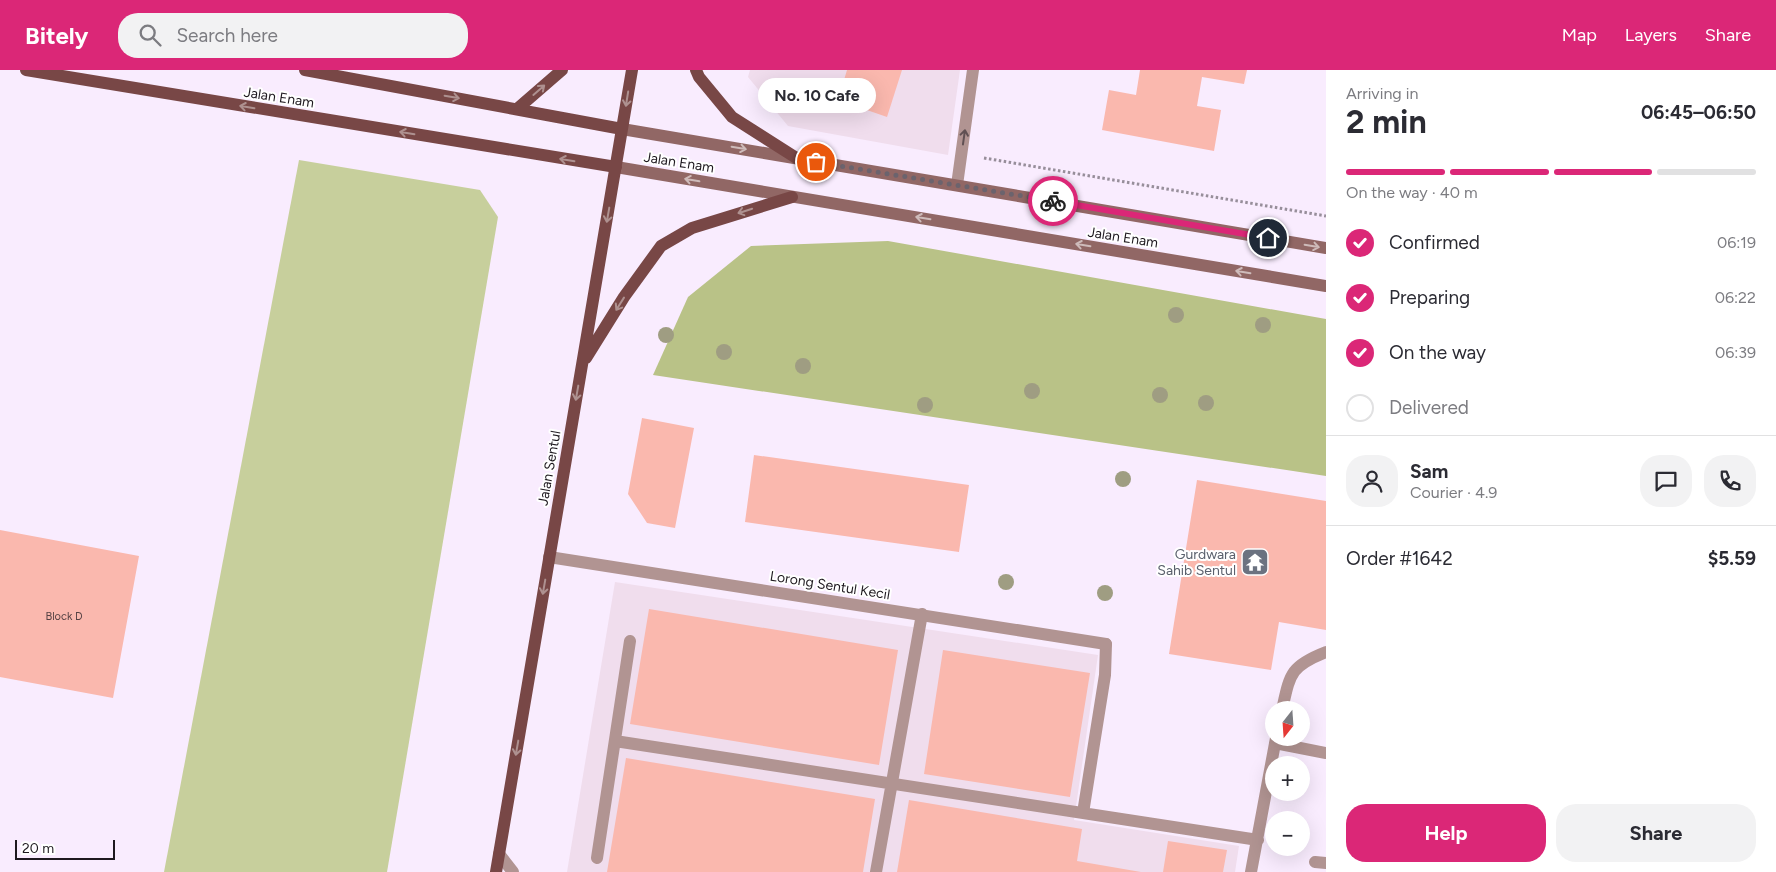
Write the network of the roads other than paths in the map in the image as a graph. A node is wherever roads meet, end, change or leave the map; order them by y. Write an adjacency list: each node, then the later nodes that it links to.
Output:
1 (26, 70): 10 (main road, Jalan Enam, one-way to 1)
2 (305, 70): 7 (main road, Jalan Enam, one-way to 7)
3 (562, 70): 7 (main road, one-way to 3)
4 (632, 70): 8 (main road, Jalan Sentul, one-way to 8)
5 (696, 70): 9 (main road)
6 (973, 70): 11 (street, one-way to 6)
7 (517, 109): 8 (main road, Jalan Enam)
8 (622, 128): 9 (main road, Jalan Enam, one-way to 9); 10 (main road, Jalan Sentul)
9 (798, 159): 11 (main road, Jalan Enam)
10 (616, 167): 12 (main road, Jalan Enam, one-way to 10); 15 (main road, Jalan Sentul, one-way to 15)
11 (957, 185): 13 (main road, Jalan Enam, one-way to 13)
12 (792, 197): 14 (main road, Jalan Enam, one-way to 12); 15 (main road, one-way to 15)
13 (1326, 248)
14 (1326, 286)
15 (582, 364): 16 (main road, Jalan Sentul, one-way to 16)
16 (549, 558): 17 (street, Lorong Sentul Kecil); 28 (main road, Jalan Sentul, one-way to 28)
17 (922, 614): 25 (street); 26 (street, Lorong Sentul Kecil)
18 (630, 641): 21 (street)
19 (1326, 652): 20 (street)
20 (1284, 701)
21 (615, 741): 25 (street); 29 (street)
22 (1275, 746): 27 (street)
23 (1299, 746): 24 (street)
24 (1326, 753)
25 (892, 784): 26 (street); 32 (street)
26 (1083, 813): 27 (street)
27 (1258, 840): 33 (street)
28 (499, 854): 30 (main road, Jalan Sentul); 31 (street)
29 (597, 858)
30 (496, 872)
31 (513, 872)
32 (876, 872)
33 (1251, 872)

